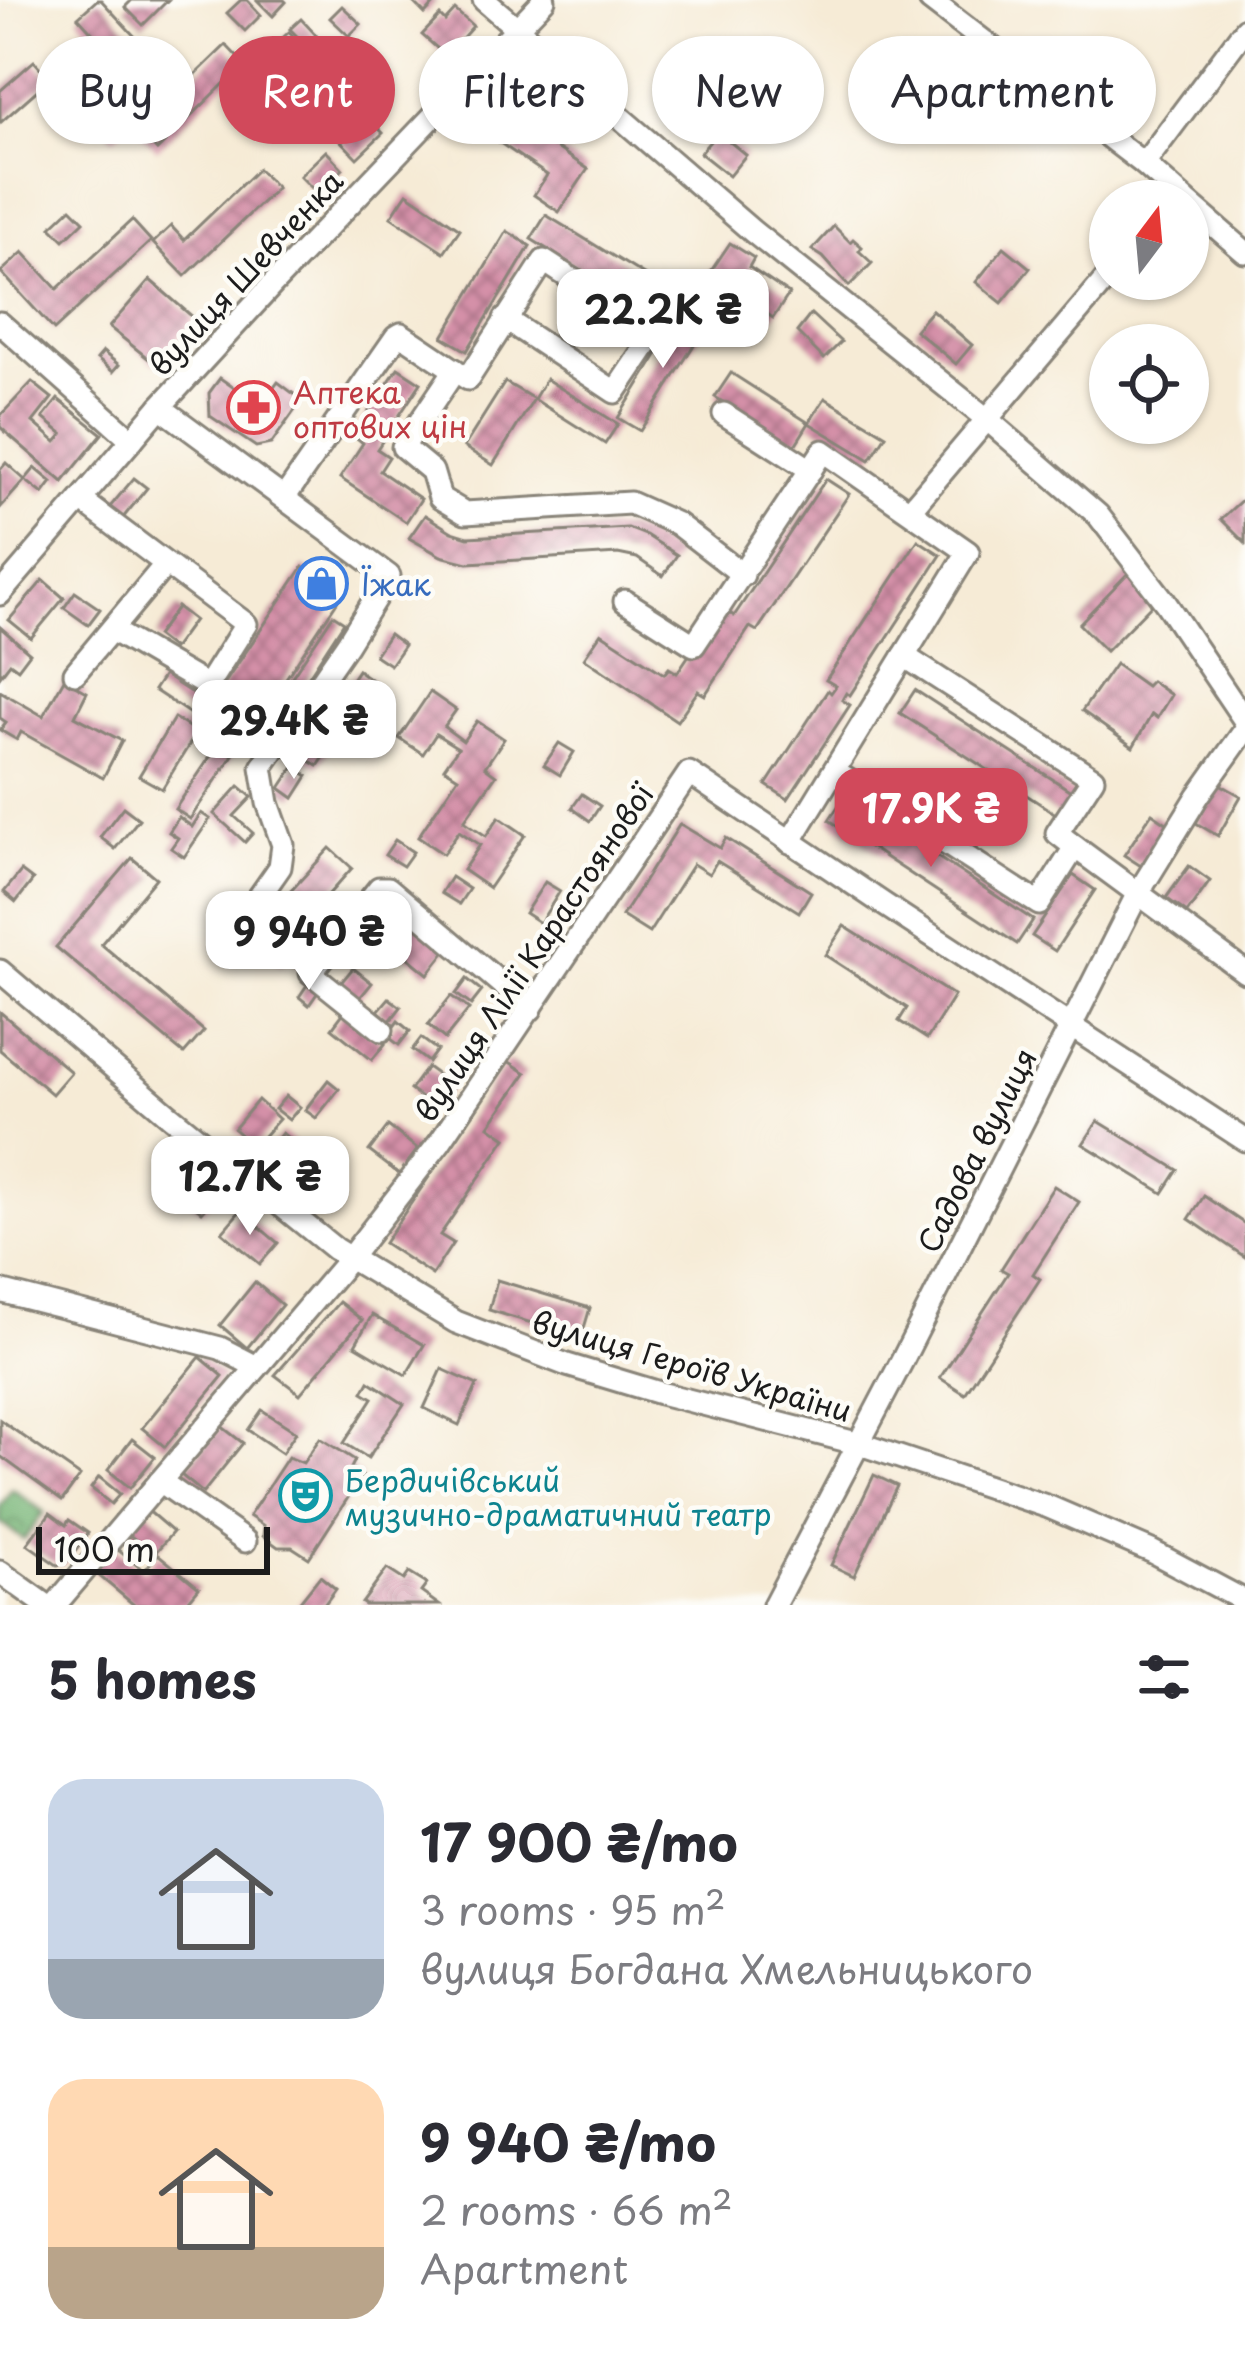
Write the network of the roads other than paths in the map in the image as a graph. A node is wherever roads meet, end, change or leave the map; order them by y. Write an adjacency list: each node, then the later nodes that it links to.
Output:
1 (484, 0): 5 (street)
2 (544, 0): 5 (street, вулиця Шевченка)
3 (930, 0): 6 (street)
4 (1245, 29): 6 (street)
5 (518, 30): 16 (street, вулиця Шевченка); 18 (street)
6 (1144, 164): 7 (street)
7 (1160, 180)
8 (1209, 223): 9 (street)
9 (1245, 252)
10 (683, 291): 14 (street)
11 (1089, 299): 18 (street)
12 (505, 320): 14 (street); 14 (street); 15 (street)
13 (0, 322): 19 (street)
14 (654, 334)
15 (455, 370): 21 (street); 25 (street)
16 (160, 407): 19 (street, вулиця Шевченка); 21 (street)
17 (724, 414): 20 (street)
18 (988, 420): 23 (street); 31 (street)
19 (132, 440): 22 (street, вулиця Шевченка)
20 (811, 470): 23 (street); 25 (street)
21 (284, 498): 36 (street)
22 (81, 500): 24 (street); 26 (street, вулиця Шевченка)
23 (910, 509): 29 (street)
24 (165, 565): 28 (street); 28 (street)
25 (743, 575): 27 (street)
26 (0, 594)
27 (625, 602)
28 (112, 631): 30 (street)
29 (904, 656): 32 (street); 34 (street)
30 (75, 674)
31 (1245, 725): 35 (street, Садова вулиця)
32 (834, 771): 33 (street); 34 (street)
33 (790, 842): 39 (street, вулиця Лілії Карастоянової); 40 (street)
34 (1075, 847): 35 (street)
35 (1137, 895): 38 (street); 40 (street, Садова вулиця)
36 (236, 930)
37 (0, 970): 43 (street, вулиця Героїв України)
38 (1245, 972)
39 (531, 1009): 41 (street); 43 (street, вулиця Лілії Карастоянової)
40 (1072, 1027): 42 (street); 46 (street, Садова вулиця)
41 (382, 1030)
42 (1245, 1140)
43 (349, 1259): 45 (street, вулиця Лілії Карастоянової); 46 (street, вулиця Героїв України)
44 (0, 1291): 45 (street)
45 (257, 1366): 47 (street, вулиця Лілії Карастоянової)
46 (860, 1444): 50 (street, вулиця Героїв України); 52 (street, Садова вулиця)
47 (160, 1481): 48 (street); 51 (street, вулиця Лілії Карастоянової)
48 (244, 1541)
49 (0, 1573): 51 (street)
50 (1245, 1601)
51 (50, 1605)
52 (773, 1605)

